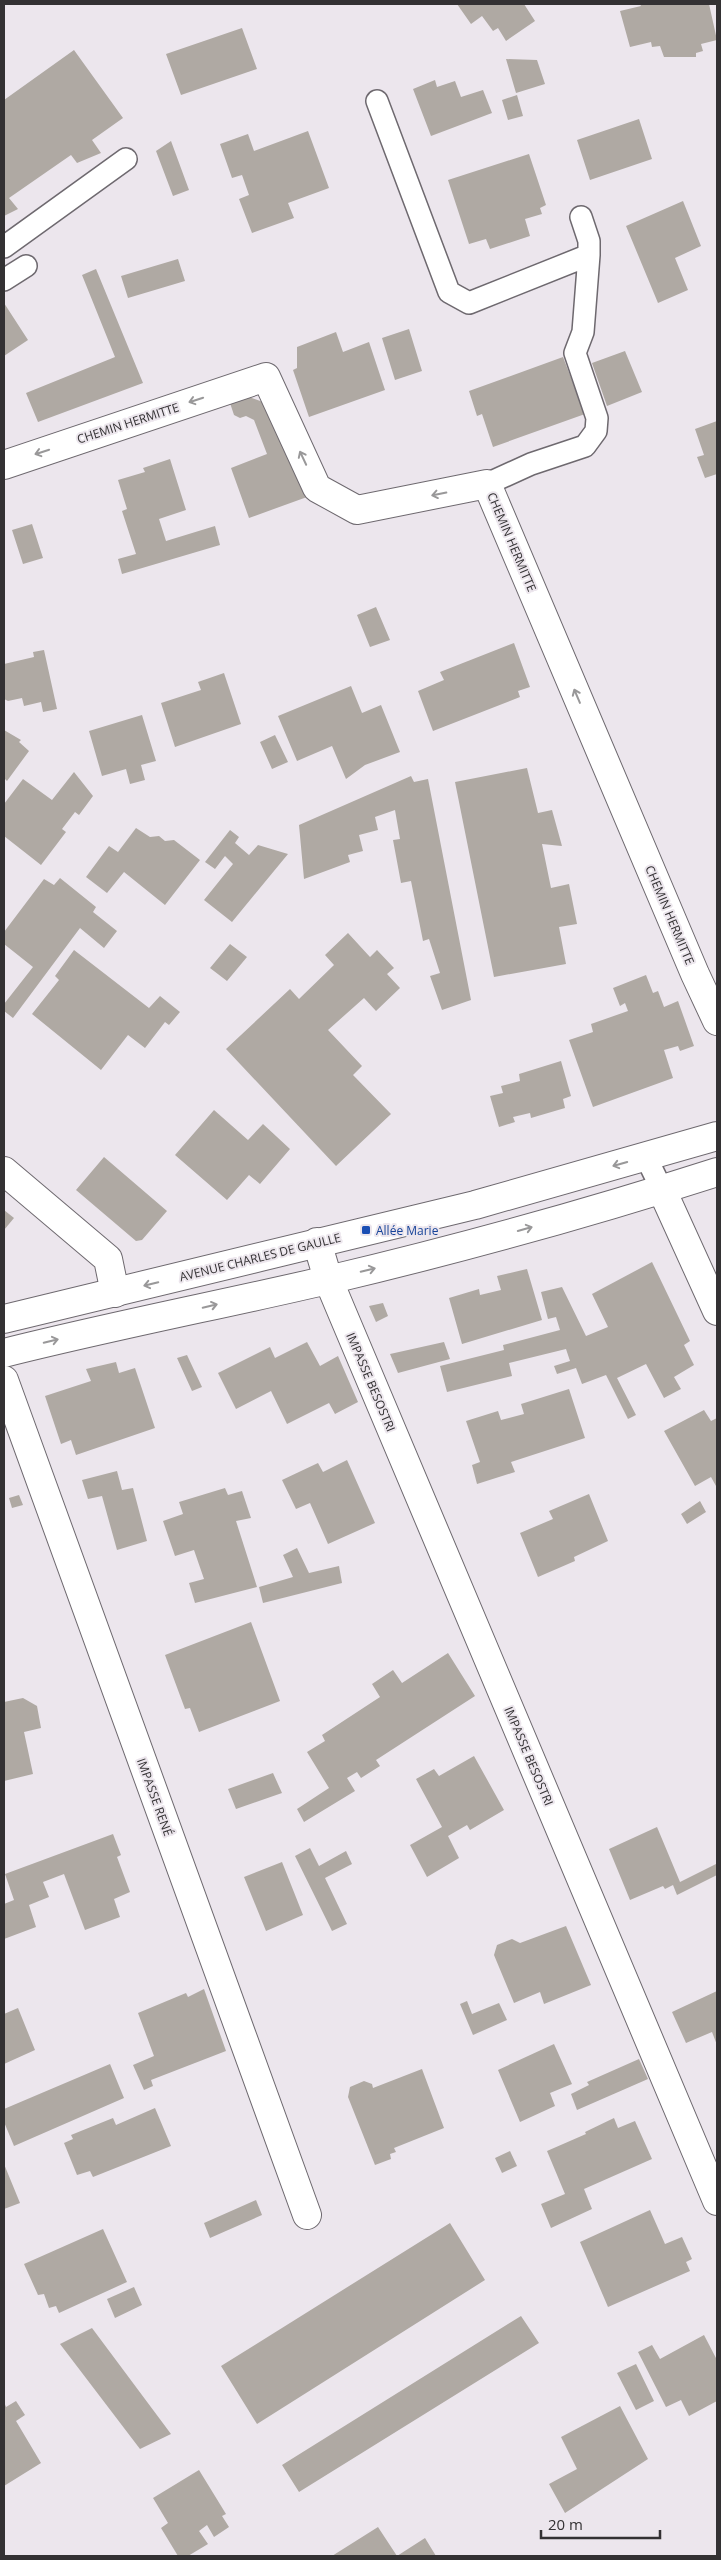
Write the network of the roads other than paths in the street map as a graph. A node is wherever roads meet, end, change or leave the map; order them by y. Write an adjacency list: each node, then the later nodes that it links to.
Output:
1 (377, 101): 5 (lane)
2 (126, 159): 4 (lane)
3 (581, 217): 5 (lane)
4 (4, 246)
5 (589, 255): 9 (lane)
6 (26, 266): 7 (lane)
7 (4, 280)
8 (4, 465): 9 (street, CHEMIN HERMITTE, one-way to 8)
9 (487, 484): 10 (street, CHEMIN HERMITTE, one-way to 9)
10 (717, 1021)
11 (717, 1136): 12 (street, AVENUE CHARLES DE GAULLE)
12 (646, 1157): 15 (lane); 16 (street, AVENUE CHARLES DE GAULLE, one-way to 16)
13 (4, 1170): 18 (street)
14 (717, 1172): 15 (street)
15 (662, 1190): 17 (street, one-way to 15); 19 (street)
16 (317, 1242): 17 (street, IMPASSE BESOSTRI); 18 (street, AVENUE CHARLES DE GAULLE, one-way to 18)
17 (328, 1280): 21 (street, one-way to 17); 23 (street, IMPASSE BESOSTRI)
18 (115, 1293): 20 (street, AVENUE CHARLES DE GAULLE)
19 (717, 1311)
20 (4, 1319)
21 (4, 1353)
22 (4, 1380): 24 (street, IMPASSE RENÉ)
23 (717, 2201)
24 (307, 2215)

